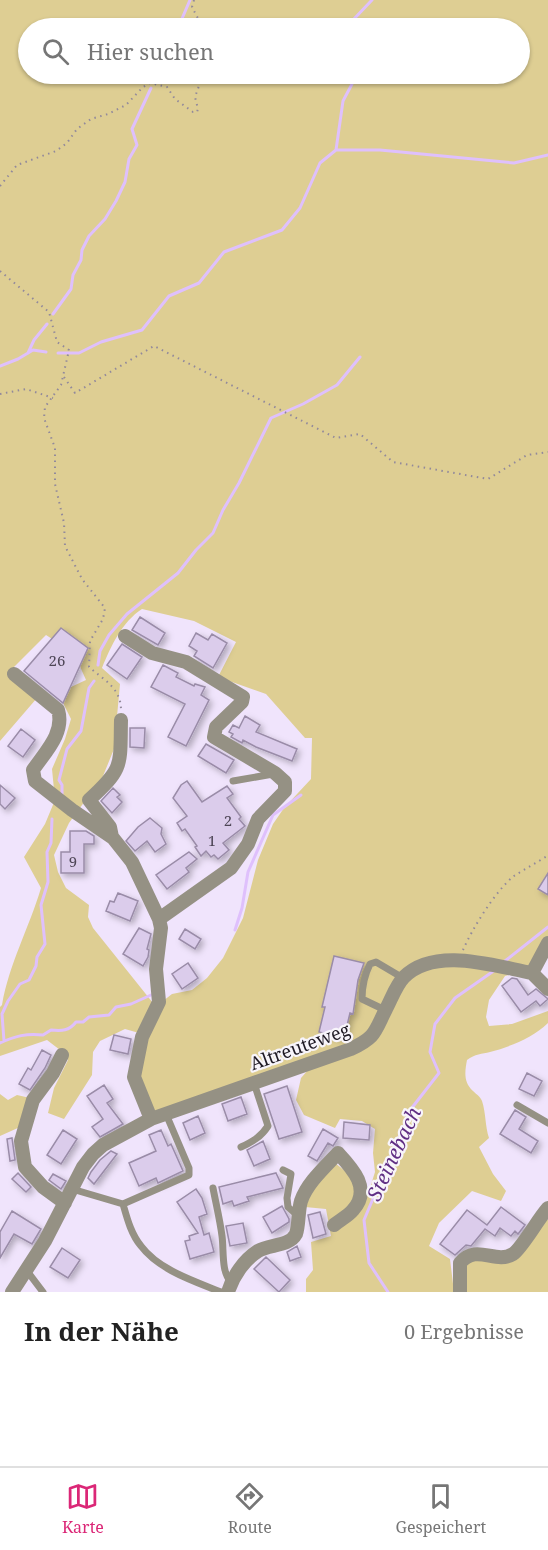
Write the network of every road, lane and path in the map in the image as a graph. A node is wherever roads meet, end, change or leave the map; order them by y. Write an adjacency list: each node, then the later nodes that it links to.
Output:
1 (194, 0): 2 (path)
2 (198, 18)
3 (148, 84): 6 (path)
4 (154, 84): 5 (path)
5 (200, 84)
6 (0, 186)
7 (0, 271): 8 (path)
8 (64, 377): 10 (path); 11 (path)
9 (0, 394): 10 (path)
10 (53, 398): 14 (path)
11 (548, 452)
12 (125, 636): 15 (street)
13 (14, 674): 17 (street)
14 (121, 720): 17 (street)
15 (275, 773): 16 (lane); 19 (street)
16 (233, 781)
17 (113, 838): 19 (street)
18 (547, 856): 21 (path)
19 (159, 919): 30 (street)
20 (548, 943): 22 (street)
21 (458, 961): 22 (street, Altreuteweg); 23 (street, Altreuteweg)
22 (532, 973): 24 (street)
23 (403, 978): 25 (street, Altreuteweg); 25 (lane)
24 (548, 989)
25 (385, 1010): 27 (street, Altreuteweg)
26 (62, 1055): 36 (street)
27 (254, 1083): 29 (street, Altreuteweg); 32 (lane)
28 (517, 1106): 31 (lane)
29 (166, 1114): 30 (street, Altreuteweg); 37 (lane)
30 (152, 1119): 35 (street, Altreuteweg)
31 (548, 1123)
32 (241, 1147)
33 (283, 1170): 39 (lane)
34 (213, 1188): 42 (lane)
35 (72, 1189): 36 (street, Altreuteweg); 37 (lane)
36 (65, 1203): 41 (street, Altreuteweg)
37 (123, 1204): 42 (lane)
38 (548, 1208): 45 (street)
39 (297, 1215): 40 (street); 42 (street)
40 (334, 1225)
41 (27, 1271): 43 (street, Altreuteweg); 44 (lane)
42 (227, 1289)
43 (12, 1292)
44 (43, 1292)
45 (460, 1292)

